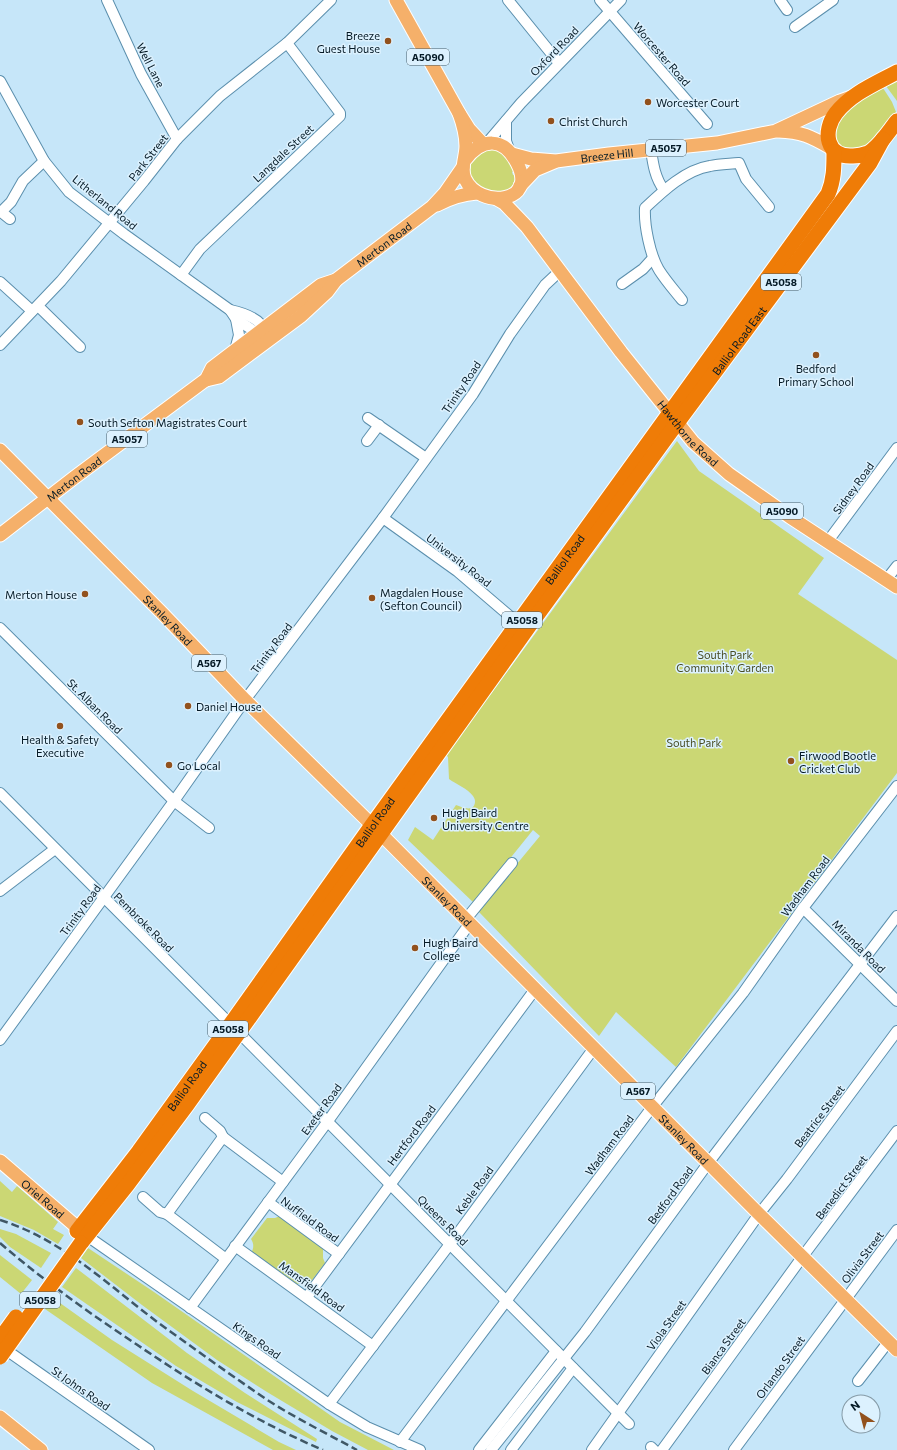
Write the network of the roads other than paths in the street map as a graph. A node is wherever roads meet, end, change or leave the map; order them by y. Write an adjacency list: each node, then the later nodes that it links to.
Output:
1 (107, 0): 22 (street, Well Lane)
2 (331, 0): 12 (street, Park Street)
3 (396, 0): 17 (main road, A5090)
4 (508, 0): 13 (street)
5 (600, 0): 10 (street, Worcester Road)
6 (621, 0): 10 (street, Oxford Road)
7 (780, 0): 9 (street)
8 (833, 0): 11 (street)
9 (788, 10)
10 (609, 11): 13 (street, Oxford Road); 20 (street, Worcester Road)
11 (795, 27)
12 (286, 43): 22 (street, Park Street); 43 (street, Langdale Street)
13 (559, 63): 18 (street, Oxford Road)
14 (897, 72): 16 (highway, Breeze Hill / A5058)
15 (0, 81): 28 (street, Litherland Road)
16 (851, 97): 21 (main road, Breeze Hill / A5057); 26 (highway, Breeze Hill / A5058)
17 (459, 113): 24 (main road, A5090); 30 (main road, A5090)
18 (506, 121): 24 (street, Oxford Road); 27 (street)
19 (897, 122): 23 (highway, Breeze Hill / A5058)
20 (707, 124)
21 (776, 131): 25 (main road, Breeze Hill / A5057); 26 (main road, Breeze Hill / A5057)
22 (177, 138): 39 (street, Park Street)
23 (883, 139): 26 (highway, Breeze Hill / A5058); 55 (highway, Balliol Road East / A5058)
24 (485, 144): 27 (main road, A5090); 30 (main road)
25 (651, 150): 29 (main road, Breeze Hill / A5057); 32 (street)
26 (832, 150): 55 (highway, Balliol Road East / A5058)
27 (511, 153): 29 (main road, Breeze Hill / A5057); 31 (main road, A5090)
28 (44, 161): 37 (street); 39 (street, Litherland Road)
29 (556, 161): 31 (main road, Breeze Hill / A5057)
30 (464, 164): 33 (main road, A5090); 35 (main road, Merton Road / A5057)
31 (519, 187): 34 (main road); 40 (main road, Hawthorne Road / A5090)
32 (664, 190): 36 (street); 41 (street)
33 (477, 193): 34 (main road, A5090); 35 (main road, Merton Road / A5057)
34 (497, 199): 40 (main road, Hawthorne Road / A5090)
35 (432, 207): 49 (main road, Merton Road / A5057)
36 (769, 207)
37 (1, 212): 38 (street)
38 (10, 218)
39 (109, 223): 43 (street, Litherland Road); 47 (street, Park Street)
40 (528, 227): 42 (main road, Hawthorne Road / A5090)
41 (654, 258): 45 (street); 46 (street)
42 (561, 270): 55 (main road, Hawthorne Road / A5090); 60 (street, Trinity Road)
43 (181, 275): 48 (street, Litherland Road)
44 (0, 282): 47 (street)
45 (622, 284)
46 (682, 300)
47 (35, 308): 50 (street, Park Street); 51 (street)
48 (233, 314): 49 (street, Litherland Road); 52 (street)
49 (263, 334): 52 (main road, Merton Road / A5057); 53 (main road, Merton Road / A5057)
50 (0, 345)
51 (80, 347)
52 (235, 350): 53 (main road, Merton Road / A5057)
53 (206, 380): 61 (main road, Merton Road / A5057)
54 (368, 418): 56 (street)
55 (673, 418): 64 (main road, Hawthorne Road / A5090); 67 (highway, Balliol Road / A5058); 74 (highway, Balliol Road / A5058)
56 (379, 425): 57 (street); 60 (street)
57 (366, 441)
58 (897, 448): 64 (street, Sidney Road)
59 (0, 450): 61 (main road, Stanley Road / A567)
60 (426, 458): 62 (street, Trinity Road)
61 (48, 499): 63 (main road, Merton Road / A5057); 69 (main road, Stanley Road / A567)
62 (383, 518): 67 (street, University Road); 69 (street, Trinity Road)
63 (0, 535)
64 (828, 542): 66 (main road, Hawthorne Road / A5090)
65 (897, 566): 66 (street)
66 (892, 583)
67 (519, 624): 74 (highway, Balliol Road / A5058)
68 (0, 628): 72 (street, St. Alban Road)
69 (246, 700): 72 (street, Trinity Road); 74 (main road, Stanley Road / A567)
70 (897, 786): 79 (street, Wadham Road)
71 (0, 793): 75 (street, Pembroke Road)
72 (174, 801): 73 (street, St. Alban Road); 78 (street, Trinity Road)
73 (209, 828)
74 (377, 830): 81 (main road, Stanley Road / A567); 85 (highway, Balliol Road / A5058)
75 (55, 849): 77 (street); 78 (street, Pembroke Road)
76 (512, 863): 81 (street, Exeter Road)
77 (0, 891)
78 (104, 898): 85 (street, Pembroke Road); 87 (street, Trinity Road)
79 (803, 908): 82 (street, Miranda Road); 89 (street, Wadham Road)
80 (897, 916): 82 (street, Bedford Road)
81 (468, 921): 83 (main road, Stanley Road / A567); 91 (street, Exeter Road)
82 (860, 964): 84 (street, Miranda Road); 95 (street, Bedford Road)
83 (536, 988): 88 (main road, Stanley Road / A567); 97 (street, Hertford Road)
84 (897, 1001)
85 (234, 1029): 91 (street, Queens Road); 103 (highway, Balliol Road / A5058)
86 (897, 1031): 101 (street, Beatrice Street)
87 (0, 1040)
88 (594, 1048): 89 (main road, Stanley Road / A567); 104 (street, Keble Road)
89 (653, 1106): 95 (main road, Stanley Road / A567); 111 (street, Wadham Road)
90 (204, 1118): 93 (street)
91 (328, 1121): 96 (street, Exeter Road); 97 (street, Queens Road)
92 (897, 1131): 107 (street, Benedict Street)
93 (223, 1137): 96 (street); 100 (street)
94 (0, 1161): 103 (main road, Oriel Road)
95 (709, 1162): 101 (main road, Stanley Road / A567); 117 (street, Bedford Road)
96 (283, 1182): 99 (street, Exeter Road)
97 (390, 1184): 104 (street, Queens Road); 106 (street, Hertford Road)
98 (143, 1197): 100 (street)
99 (268, 1202): 105 (street, Exeter Road); 106 (street, Nuffield Road)
100 (167, 1214): 108 (street)
101 (759, 1214): 107 (main road, Stanley Road / A567); 122 (street, Viola Street)
102 (897, 1230): 110 (street, Olivia Street)
103 (80, 1237): 112 (street, Kings Road); 113 (highway, A5058, bridge); 118 (highway, A5058, bridge)
104 (450, 1244): 111 (street, Queens Road); 116 (street, Keble Road)
105 (236, 1246): 108 (street, Exeter Road); 109 (street, Mansfield Road)
106 (338, 1254): 109 (street, Hertford Road)
107 (803, 1256): 110 (main road, Stanley Road / A567); 133 (street, Bianca Street)
108 (226, 1259): 112 (street, Exeter Road)
109 (307, 1297): 116 (street, Mansfield Road)
110 (846, 1299): 115 (main road, Stanley Road / A567); 134 (street, Orlando Street)
111 (506, 1301): 117 (street, Queens Road); 125 (street, Wadham Road)
112 (190, 1308): 121 (street, Kings Road)
113 (0, 1339)
114 (0, 1345): 127 (street, St Johns Road)
115 (894, 1345): 120 (street)
116 (373, 1346): 121 (street, Keble Road)
117 (560, 1355): 119 (street, Queens Road); 129 (street, Bedford Road); 130 (street, Bedford Road)
118 (0, 1357)
119 (573, 1368): 122 (street, Queens Road); 131 (street)
120 (858, 1381)
121 (329, 1404): 125 (street, Kings Road)
122 (618, 1413): 124 (street, Queens Road); 132 (street, Viola Street)
123 (0, 1417): 126 (main road)
124 (629, 1424)
125 (400, 1442): 128 (street, Kings Road)
126 (41, 1450)
127 (149, 1450)
128 (420, 1450)
129 (479, 1450)
130 (491, 1450)
131 (511, 1450)
132 (592, 1450)
133 (662, 1450)
134 (734, 1450)

